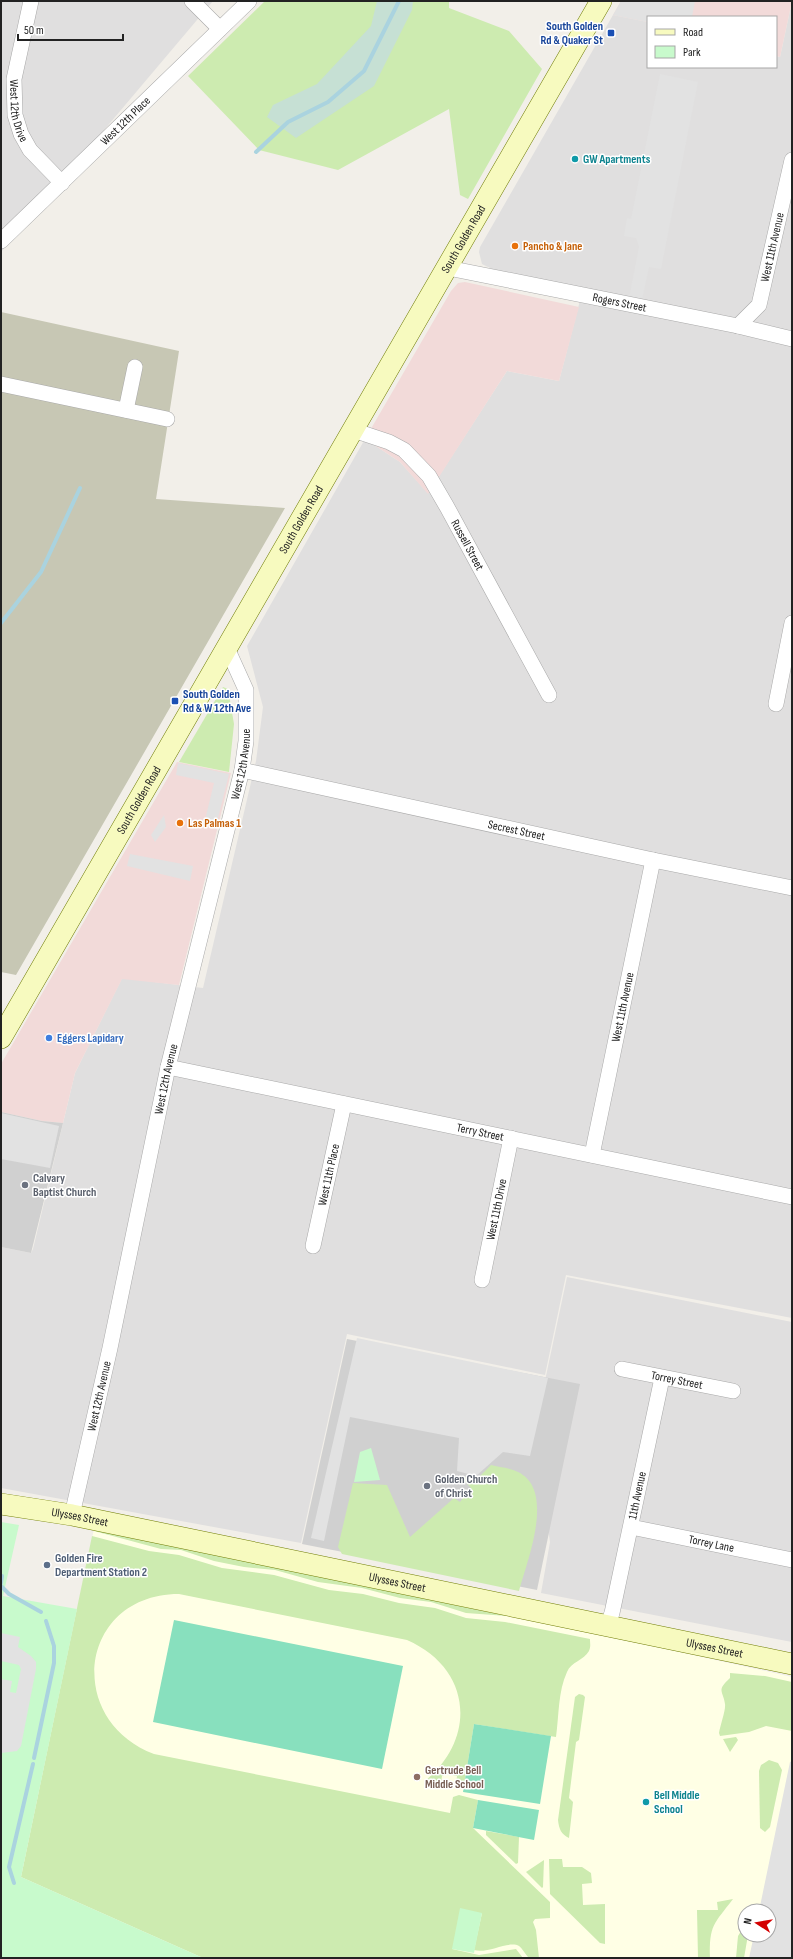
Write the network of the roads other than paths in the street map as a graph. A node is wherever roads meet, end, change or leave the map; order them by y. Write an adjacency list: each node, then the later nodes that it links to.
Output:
1 (31, 1): 7 (street, West 12th Drive)
2 (192, 1): 5 (street)
3 (249, 1): 5 (street, West 12th Place)
4 (601, 1): 9 (main road, South Golden Road)
5 (220, 29): 7 (street, West 12th Place)
6 (792, 160): 10 (street, West 11th Avenue)
7 (62, 184): 8 (street, West 12th Place)
8 (1, 241)
9 (448, 268): 10 (street, Rogers Street); 16 (main road, South Golden Road)
10 (738, 326): 11 (street, Rogers Street)
11 (792, 338)
12 (135, 367): 14 (street)
13 (1, 384): 14 (street)
14 (126, 410): 15 (street)
15 (167, 419)
16 (353, 430): 18 (main road, South Golden Road); 19 (street, Russell Street)
17 (792, 623): 20 (street)
18 (227, 648): 21 (street, West 12th Avenue); 24 (main road, South Golden Road)
19 (549, 695)
20 (776, 704)
21 (242, 770): 22 (street, Secrest Street); 25 (street, West 12th Avenue)
22 (653, 860): 23 (street, Secrest Street); 28 (street, West 11th Avenue)
23 (792, 888)
24 (1, 1038)
25 (168, 1067): 26 (street, Terry Street); 36 (street, West 12th Avenue)
26 (344, 1104): 27 (street, Terry Street); 30 (street, West 11th Place)
27 (511, 1138): 28 (street, Terry Street); 31 (street, West 11th Drive)
28 (592, 1155): 29 (street, Terry Street)
29 (792, 1197)
30 (313, 1246)
31 (482, 1280)
32 (622, 1369): 33 (street, Torrey Street)
33 (662, 1378): 34 (street, Torrey Street); 37 (street, 11th Avenue)
34 (733, 1391)
35 (1, 1504): 36 (main road, Ulysses Street)
36 (72, 1515): 39 (main road, Ulysses Street)
37 (631, 1527): 38 (street, Torrey Lane); 39 (street, 11th Avenue)
38 (792, 1560)
39 (608, 1619): 40 (main road, Ulysses Street)
40 (792, 1664)

